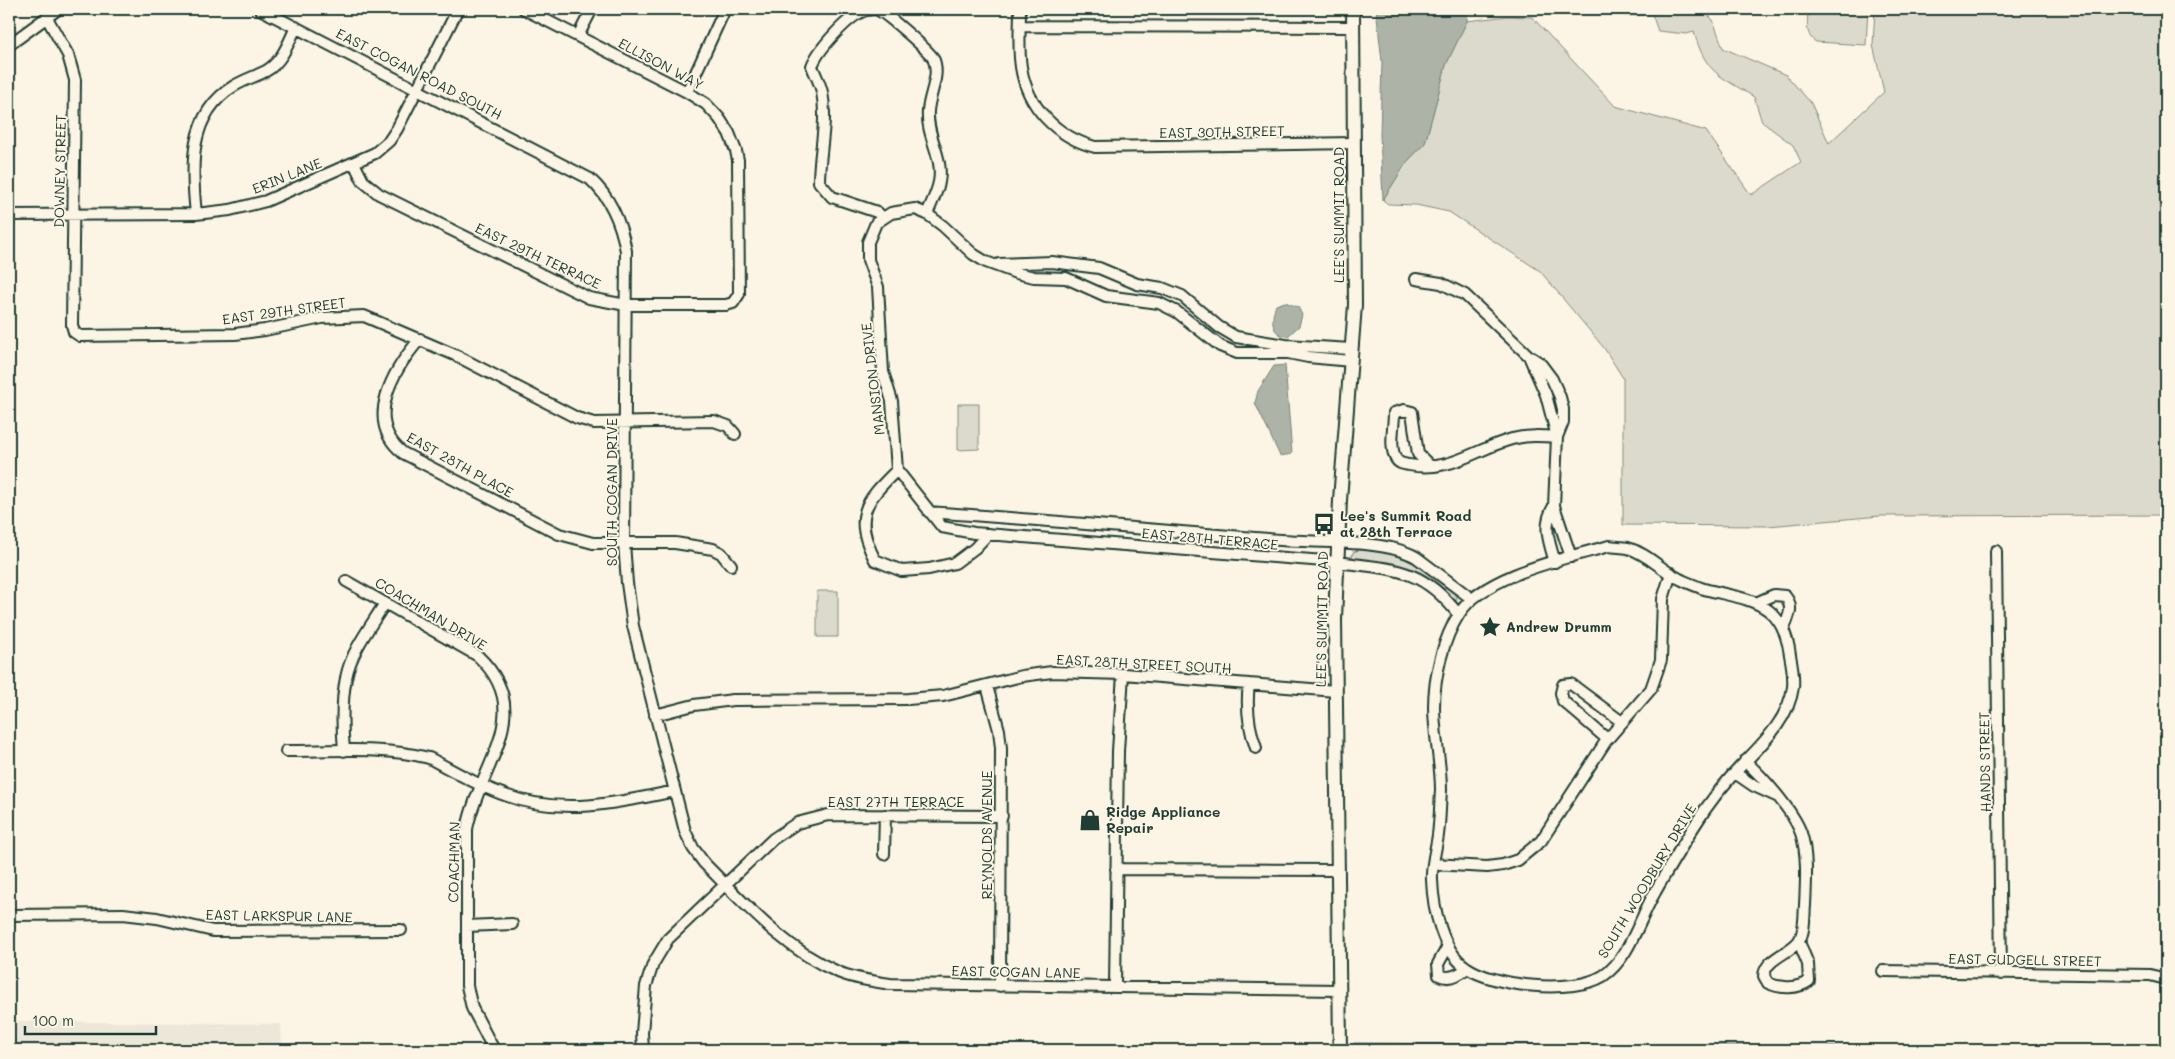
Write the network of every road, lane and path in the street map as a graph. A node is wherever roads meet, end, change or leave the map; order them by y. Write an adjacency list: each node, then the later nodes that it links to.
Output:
1 (58, 9): 9 (street)
2 (260, 9): 11 (street, EAST COGAN ROAD SOUTH)
3 (458, 9): 15 (street, ERIN LANE)
4 (524, 9): 13 (street, ELLISON WAY)
5 (592, 9): 13 (street)
6 (725, 9): 16 (street)
7 (1020, 9): 10 (street)
8 (1353, 9): 12 (main road, LEE'S SUMMIT ROAD)
9 (47, 18): 14 (street); 23 (street, DOWNEY STREET)
10 (1020, 26): 12 (street); 17 (street, EAST 30TH STREET)
11 (296, 27): 15 (street, EAST COGAN ROAD SOUTH); 20 (street)
12 (1353, 27): 17 (main road, LEE'S SUMMIT ROAD)
13 (578, 36): 16 (street, ELLISON WAY)
14 (9, 45)
15 (418, 88): 18 (street, EAST COGAN ROAD SOUTH); 19 (street, ERIN LANE)
16 (687, 92): 27 (street, ELLISON WAY)
17 (1353, 143): 31 (main road, LEE'S SUMMIT ROAD)
18 (538, 151): 28 (street, SOUTH COGAN DRIVE)
19 (354, 163): 20 (street, ERIN LANE); 28 (street, EAST 29TH TERRACE)
20 (196, 214): 23 (street, ERIN LANE)
21 (927, 214): 24 (street); 24 (street); 25 (street)
22 (9, 215): 23 (street, ERIN LANE)
23 (73, 216): 29 (street, DOWNEY STREET)
24 (883, 218): 36 (street, MANSION DRIVE)
25 (986, 262): 31 (street); 31 (street)
26 (1416, 279): 34 (street)
27 (735, 301): 28 (street, EAST 29TH TERRACE)
28 (626, 305): 32 (street, SOUTH COGAN DRIVE)
29 (74, 332): 30 (street, EAST 29TH STREET)
30 (420, 339): 32 (street, EAST 29TH STREET); 40 (street, EAST 28TH PLACE)
31 (1351, 355): 41 (main road, LEE'S SUMMIT ROAD)
32 (625, 423): 33 (street, EAST 29TH STREET); 40 (street, SOUTH COGAN DRIVE)
33 (735, 434)
34 (1557, 437): 35 (street); 37 (street)
35 (1430, 466): 35 (street)
36 (897, 470): 38 (street, EAST 28TH TERRACE); 39 (street)
37 (1554, 506): 43 (street); 45 (street)
38 (929, 512): 39 (street, EAST 28TH TERRACE); 41 (street, EAST 28TH TERRACE)
39 (988, 534): 44 (street, EAST 28TH TERRACE)
40 (624, 543): 46 (street, EAST 28TH PLACE); 59 (street, SOUTH COGAN DRIVE)
41 (1338, 544): 44 (main road, LEE'S SUMMIT ROAD); 49 (street, EAST 28TH TERRACE)
42 (1996, 551): 85 (street, HANDS STREET)
43 (1571, 557): 45 (street); 47 (street)
44 (1338, 562): 52 (street, EAST 28TH TERRACE); 58 (main road, LEE'S SUMMIT ROAD)
45 (1555, 562): 49 (street)
46 (731, 565)
47 (1671, 573): 51 (street, SOUTH WOODBURY DRIVE); 60 (street)
48 (346, 580): 50 (street, COACHMAN DRIVE)
49 (1472, 599): 52 (street)
50 (385, 602): 55 (street, COACHMAN DRIVE); 64 (street)
51 (1756, 603): 53 (street, SOUTH WOODBURY DRIVE); 53 (street)
52 (1458, 614): 73 (street)
53 (1783, 630): 65 (street, SOUTH WOODBURY DRIVE)
54 (1123, 674): 56 (street, EAST 28TH STREET SOUTH); 57 (street, EAST 28TH STREET SOUTH); 74 (street)
55 (497, 678): 67 (street, COACHMAN)
56 (1249, 684): 58 (street, EAST 28TH STREET SOUTH); 62 (street)
57 (987, 686): 59 (street, EAST 28TH STREET SOUTH); 71 (street, REYNOLDS AVENUE)
58 (1336, 691): 75 (main road, LEE'S SUMMIT ROAD)
59 (654, 715): 68 (street, SOUTH COGAN DRIVE)
60 (1622, 722): 61 (street); 61 (street)
61 (1607, 740): 73 (street)
62 (1256, 748)
63 (286, 751): 64 (street)
64 (344, 751): 67 (street)
65 (1745, 761): 66 (street, SOUTH WOODBURY DRIVE); 69 (street)
66 (1735, 774): 69 (street); 83 (street, SOUTH WOODBURY DRIVE)
67 (480, 784): 68 (street); 79 (street, COACHMAN)
68 (675, 791): 76 (street, SOUTH COGAN DRIVE)
69 (1776, 796): 81 (street)
70 (885, 815): 71 (street, EAST 27TH TERRACE); 72 (street); 76 (street, EAST 27TH TERRACE)
71 (1002, 816): 87 (street, REYNOLDS AVENUE)
72 (884, 854)
73 (1433, 864): 82 (street)
74 (1116, 869): 75 (street); 88 (street)
75 (1338, 870): 89 (main road, LEE'S SUMMIT ROAD)
76 (725, 884): 87 (street, EAST COGAN LANE); 91 (street, EAST 27TH TERRACE)
77 (9, 915): 80 (street, EAST LARKSPUR LANE)
78 (512, 924): 79 (street)
79 (467, 926): 90 (street, COACHMAN)
80 (401, 930)
81 (1799, 942): 81 (street)
82 (1448, 946): 83 (street); 83 (street)
83 (1467, 968)
84 (1882, 972): 85 (street, EAST GUDGELL STREET)
85 (2001, 974): 86 (street, EAST GUDGELL STREET)
86 (2166, 979)
87 (1000, 986): 88 (street, EAST COGAN LANE)
88 (1115, 988): 89 (street, EAST COGAN LANE)
89 (1340, 990): 92 (main road, LEE'S SUMMIT ROAD)
90 (494, 1050)
91 (643, 1050)
92 (1340, 1050)

